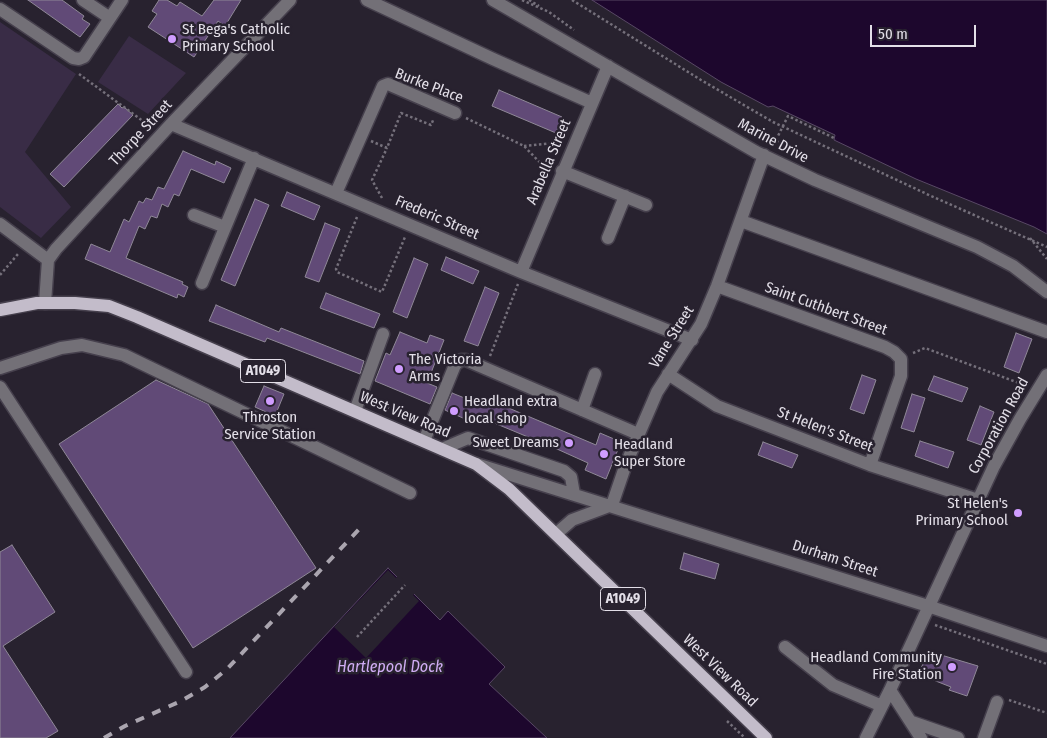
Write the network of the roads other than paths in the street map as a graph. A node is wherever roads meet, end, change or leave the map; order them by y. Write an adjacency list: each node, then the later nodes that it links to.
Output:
1 (83, 0): 7 (street)
2 (122, 0): 7 (street)
3 (290, 0): 11 (street, Thorpe Street)
4 (367, 0): 9 (street)
5 (493, 0): 8 (street, Marine Drive)
6 (0, 9): 7 (street)
7 (110, 18)
8 (608, 66): 9 (street, Arabella Street); 12 (street, Marine Drive)
9 (592, 103): 14 (street, Arabella Street)
10 (455, 113): 15 (street, Burke Place)
11 (171, 124): 13 (street, Frederic Street); 23 (street, Thorpe Street)
12 (764, 155): 19 (street, Vane Street); 27 (street, Marine Drive)
13 (254, 158): 15 (street, Frederic Street); 21 (street)
14 (560, 176): 16 (street); 24 (street, Arabella Street)
15 (336, 193): 24 (street, Frederic Street)
16 (625, 196): 17 (street); 22 (street)
17 (646, 205)
18 (194, 216): 21 (street)
19 (740, 221): 26 (street, Vane Street); 30 (street)
20 (0, 224): 23 (street)
21 (225, 227): 25 (street)
22 (608, 238)
23 (48, 260): 28 (street)
24 (521, 275): 32 (street, Frederic Street)
25 (202, 282)
26 (717, 286): 32 (street, Vane Street); 44 (street, Saint Cuthbert Street)
27 (1047, 292)
28 (44, 303): 29 (main road, West View Road / A1049); 39 (main road, West View Road / A1049)
29 (0, 310)
30 (1047, 332)
31 (383, 334): 39 (street)
32 (692, 340): 35 (street, Vane Street)
33 (0, 368): 45 (street)
34 (595, 374): 38 (street)
35 (668, 374): 40 (street, Vane Street); 44 (street, St Helen's Street)
36 (1043, 383): 47 (street, Corporation Road)
37 (0, 387): 53 (street)
38 (582, 410): 40 (street); 41 (street)
39 (355, 411): 41 (main road, West View Road / A1049)
40 (638, 434): 48 (street, Vane Street)
41 (424, 441): 42 (main road, West View Road / A1049)
42 (442, 449): 43 (main road, West View Road / A1049); 46 (street)
43 (476, 464): 46 (street, Durham Street); 49 (main road, West View Road / A1049)
44 (870, 465): 47 (street, St Helen's Street)
45 (410, 493)
46 (574, 494): 48 (street, Durham Street)
47 (978, 500): 50 (street, Corporation Road)
48 (612, 505): 49 (street); 50 (street, Durham Street)
49 (556, 534): 58 (main road, West View Road / A1049)
50 (928, 606): 51 (street, Durham Street); 54 (street, Corporation Road)
51 (1047, 646)
52 (785, 647): 56 (street)
53 (186, 672)
54 (890, 690): 56 (street, Corporation Road); 57 (street)
55 (997, 702): 62 (street)
56 (882, 706): 59 (street, Corporation Road)
57 (912, 722): 60 (street); 61 (street)
58 (766, 738)
59 (866, 738)
60 (921, 738)
61 (958, 738)
62 (984, 738)

